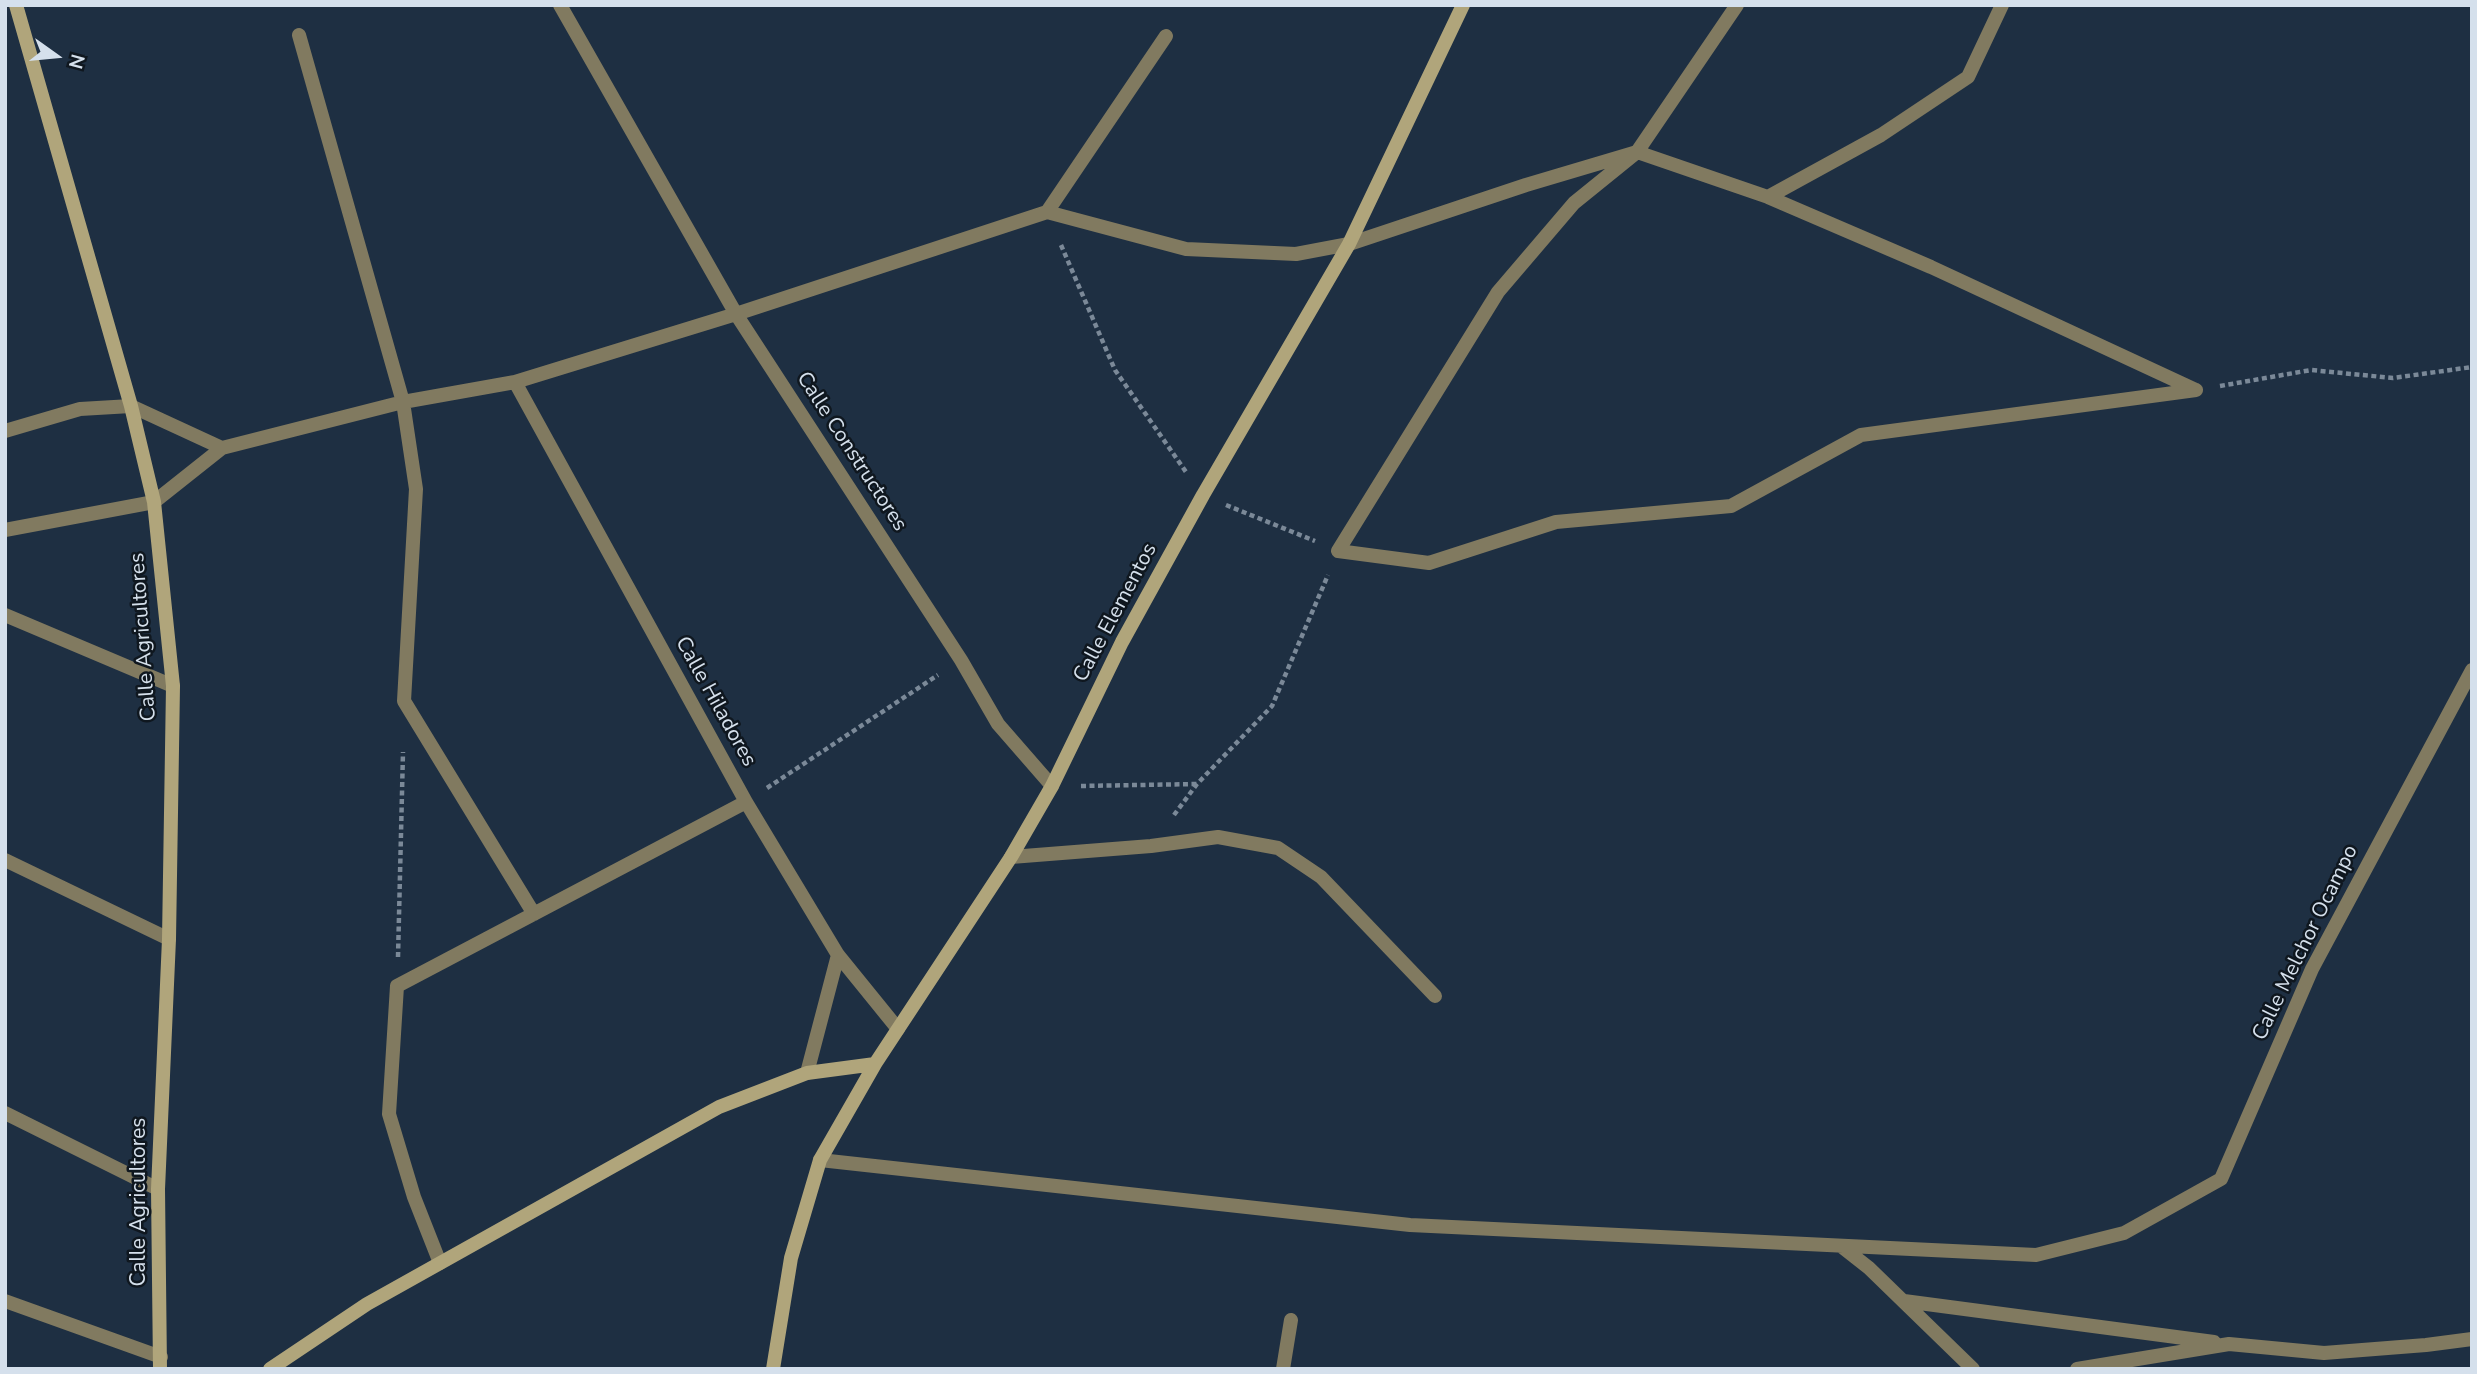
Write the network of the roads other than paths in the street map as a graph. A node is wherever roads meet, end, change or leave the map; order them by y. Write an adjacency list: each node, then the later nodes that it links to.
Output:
1 (16, 5): 15 (street, Calle Agricultores)
2 (560, 5): 12 (street, Calle Constructores)
3 (1463, 5): 11 (street, Calle Elementos)
4 (1737, 5): 8 (street)
5 (2002, 5): 9 (street)
6 (299, 35): 14 (street)
7 (1166, 36): 10 (street)
8 (1637, 152): 9 (street); 9 (street); 11 (street)
9 (1768, 197)
10 (1047, 212): 11 (street); 12 (street)
11 (1349, 244): 23 (street, Calle Elementos)
12 (736, 314): 13 (street); 23 (street, Calle Constructores)
13 (515, 382): 14 (street); 24 (street, Calle Hiladores)
14 (403, 402): 17 (street); 27 (street)
15 (131, 406): 16 (street); 17 (street); 18 (street, Calle Agricultores)
16 (5, 431)
17 (222, 448): 18 (street)
18 (154, 502): 19 (street); 22 (street, Calle Agricultores)
19 (5, 530)
20 (5, 615): 22 (street)
21 (2472, 670): 37 (street, Calle Melchor Ocampo)
22 (173, 686): 28 (street, Calle Agricultores)
23 (1052, 786): 25 (street, Calle Elementos)
24 (746, 802): 27 (street); 29 (street, Calle Hiladores)
25 (1011, 857): 30 (street); 31 (street, Calle Elementos)
26 (5, 860): 28 (street)
27 (534, 914): 38 (street)
28 (169, 939): 36 (street, Calle Agricultores)
29 (838, 955): 31 (street, Calle Hiladores); 33 (street)
30 (1435, 996)
31 (898, 1030): 32 (street, Calle Elementos)
32 (875, 1064): 33 (street); 35 (street, Calle Elementos)
33 (807, 1073): 38 (street)
34 (5, 1113): 36 (street)
35 (820, 1160): 37 (street, Calle Melchor Ocampo); 46 (street, Calle Elementos)
36 (158, 1189): 44 (street, Calle Agricultores)
37 (1840, 1245): 40 (street)
38 (440, 1264): 45 (street)
39 (5, 1301): 44 (street)
40 (1904, 1301): 43 (street); 48 (street)
41 (1292, 1321): 47 (street)
42 (2472, 1339): 43 (street)
43 (2229, 1344): 49 (street)
44 (161, 1363)
45 (270, 1369)
46 (773, 1369)
47 (1283, 1369)
48 (1973, 1369)
49 (2077, 1369)

